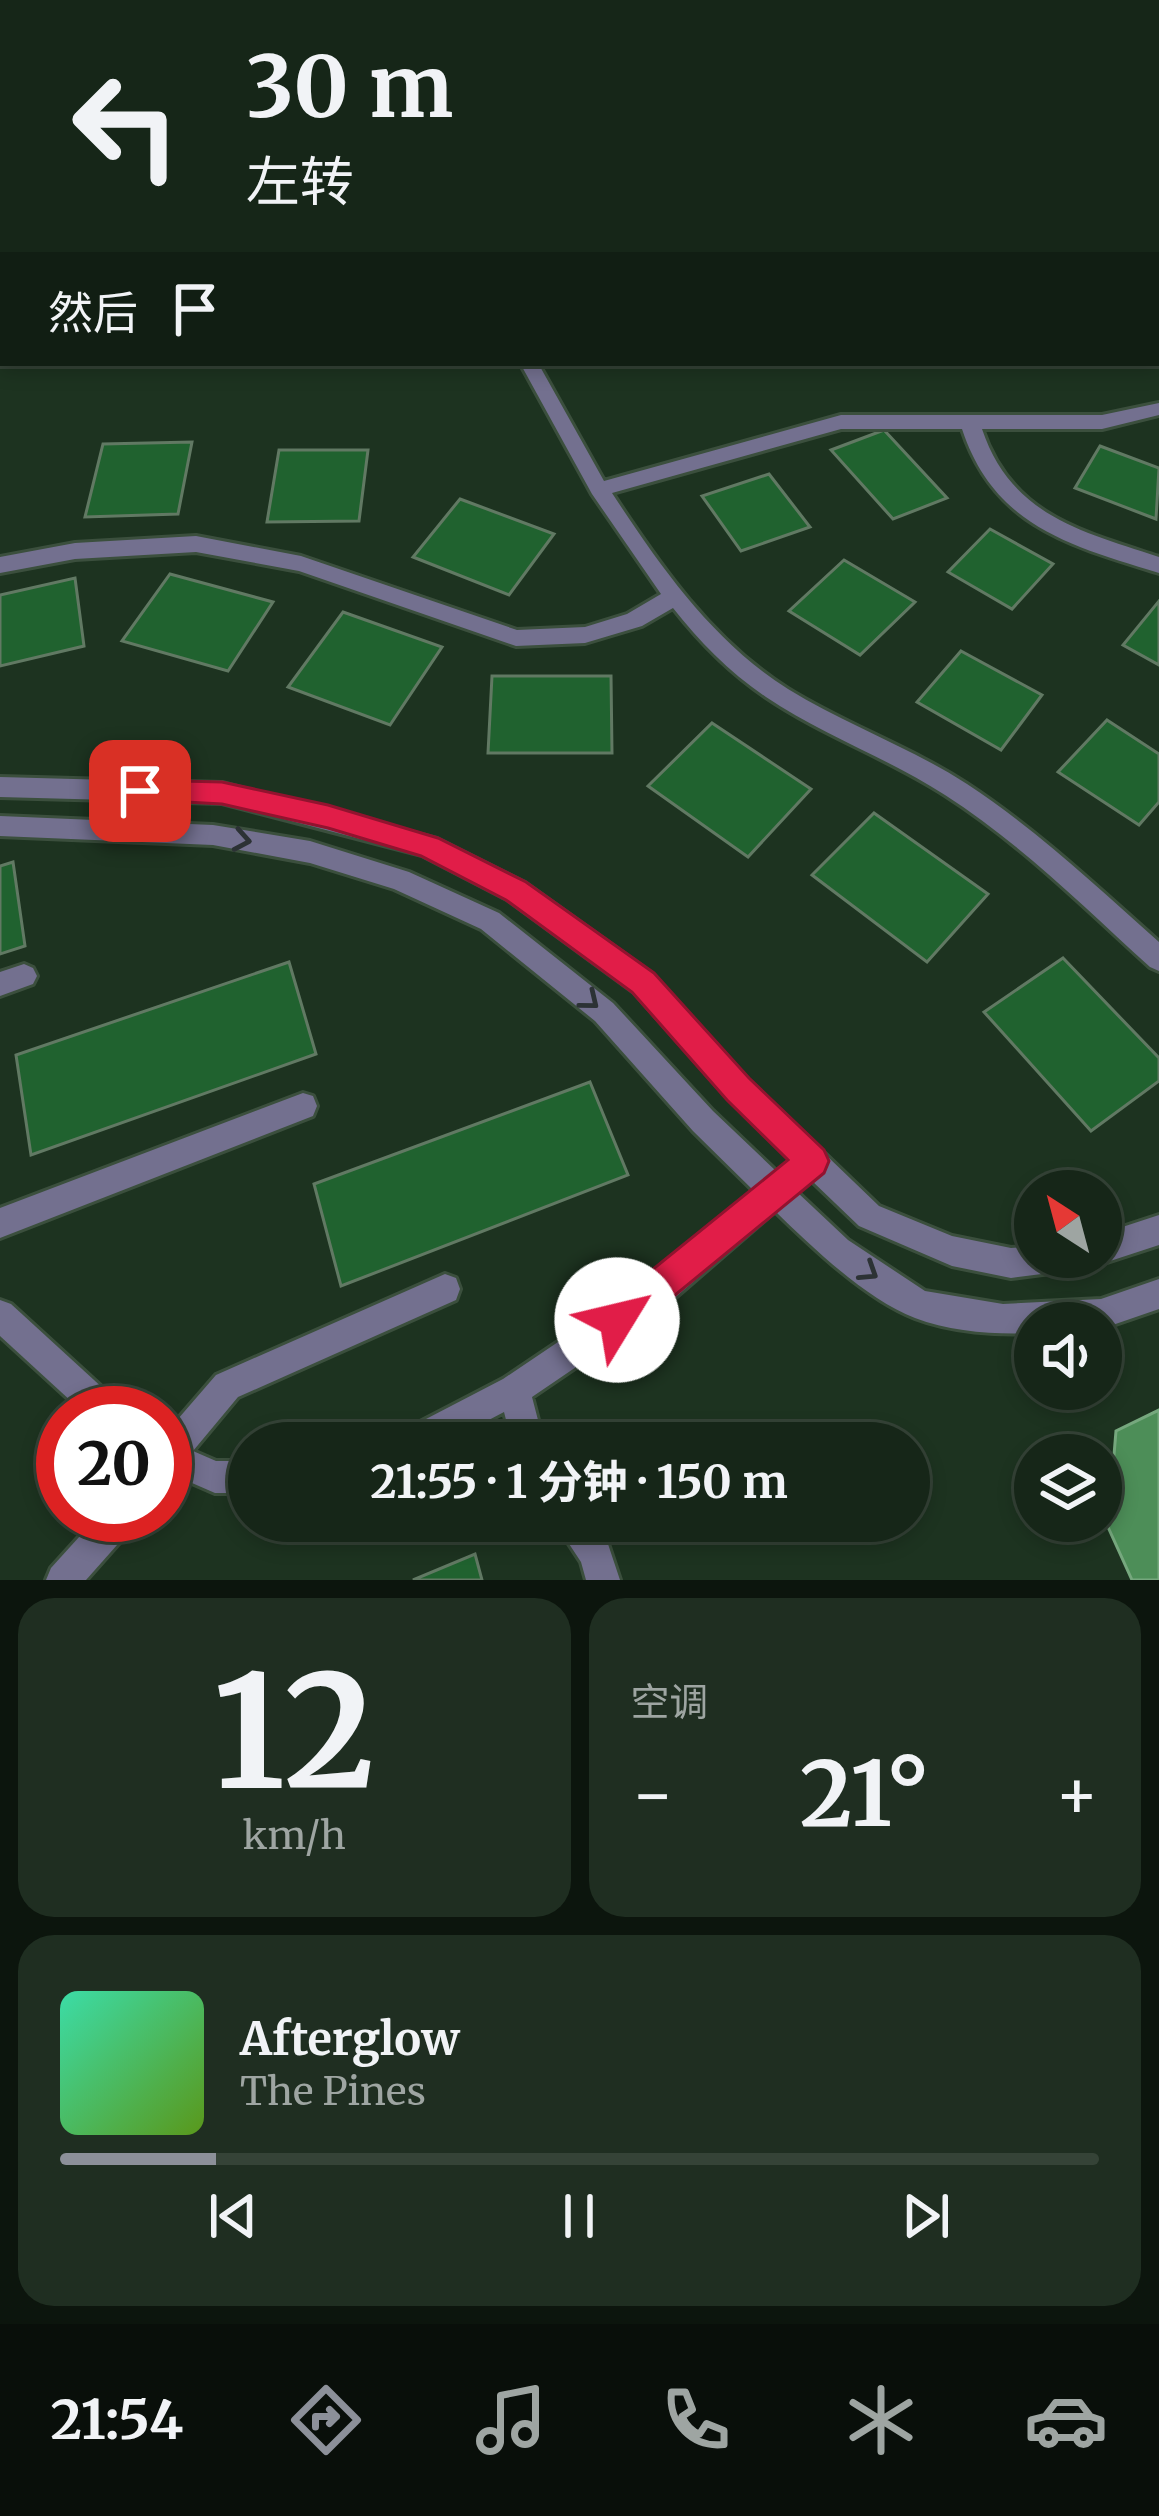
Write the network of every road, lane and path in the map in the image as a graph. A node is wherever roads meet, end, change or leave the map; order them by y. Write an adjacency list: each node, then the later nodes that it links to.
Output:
1 (530, 366): 4 (lane)
2 (1159, 409): 3 (lane)
3 (970, 422): 4 (lane); 5 (lane)
4 (601, 489): 7 (lane)
5 (1159, 565)
6 (0, 566): 7 (lane)
7 (678, 596): 10 (lane)
8 (0, 787): 12 (lane)
9 (0, 826): 13 (lane, one-way to 13)
10 (1159, 959)
11 (303, 1106): 14 (lane)
12 (812, 1161): 13 (lane); 17 (lane)
13 (776, 1192): 19 (lane, one-way to 19); 22 (lane)
14 (0, 1223)
15 (1159, 1230): 16 (lane)
16 (1122, 1242)
17 (1014, 1263)
18 (445, 1289): 25 (lane)
19 (1159, 1294)
20 (0, 1315): 21 (lane)
21 (78, 1386)
22 (514, 1390): 23 (lane); 24 (lane)
23 (452, 1422)
24 (522, 1422)
25 (192, 1427)
26 (192, 1468): 27 (lane)
27 (228, 1477)
28 (97, 1542): 30 (lane)
29 (587, 1542): 31 (lane)
30 (63, 1580)
31 (603, 1580)

